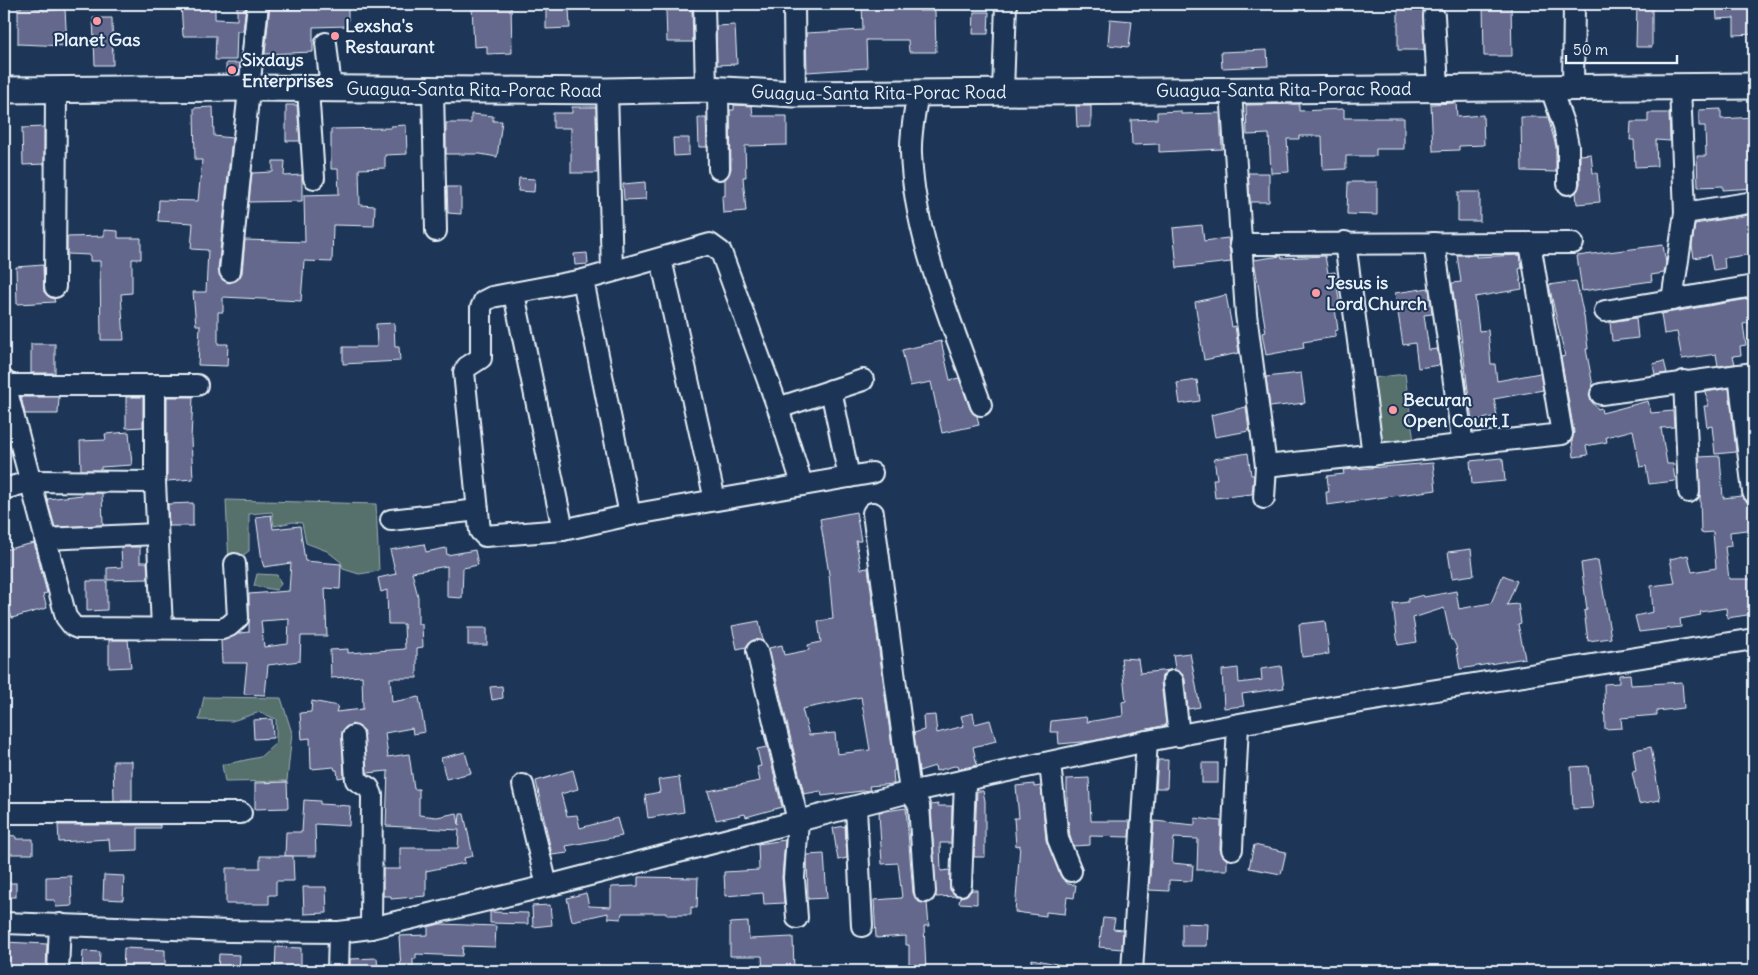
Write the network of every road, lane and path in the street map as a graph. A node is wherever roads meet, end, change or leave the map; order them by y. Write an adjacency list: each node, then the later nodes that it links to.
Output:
1 (258, 4): 12 (street)
2 (704, 4): 14 (street)
3 (794, 4): 22 (street)
4 (1006, 4): 21 (street)
5 (1574, 4): 10 (street)
6 (1434, 16): 9 (street)
7 (326, 43): 13 (street)
8 (1754, 86): 11 (main road, Guagua-Santa Rita-Porac Road)
9 (1438, 87): 10 (main road, Guagua-Santa Rita-Porac Road); 19 (main road, Guagua-Santa Rita-Porac Road)
10 (1561, 87): 11 (main road, Guagua-Santa Rita-Porac Road); 25 (street)
11 (1680, 87): 27 (street)
12 (250, 88): 13 (main road, Guagua-Santa Rita-Porac Road); 16 (main road, Guagua-Santa Rita-Porac Road); 36 (street)
13 (319, 89): 17 (main road, Guagua-Santa Rita-Porac Road); 24 (street)
14 (712, 89): 18 (main road, Guagua-Santa Rita-Porac Road); 22 (main road, Guagua-Santa Rita-Porac Road); 23 (street)
15 (4, 90): 16 (main road, Guagua-Santa Rita-Porac Road)
16 (56, 90): 39 (street)
17 (433, 90): 18 (main road, Guagua-Santa Rita-Porac Road); 28 (street)
18 (607, 91): 35 (street)
19 (1231, 91): 21 (main road, Guagua-Santa Rita-Porac Road); 33 (street)
20 (918, 92): 21 (main road, Guagua-Santa Rita-Porac Road); 22 (main road, Guagua-Santa Rita-Porac Road); 51 (street)
21 (1003, 92)
22 (795, 94)
23 (719, 169)
24 (314, 178)
25 (1568, 184)
26 (1754, 202): 27 (street)
27 (1686, 213): 41 (street)
28 (436, 231)
29 (1345, 242): 31 (street); 33 (street); 54 (street)
30 (1573, 242): 32 (street)
31 (1434, 243): 32 (street); 53 (street)
32 (1530, 243): 53 (street)
33 (1240, 244): 55 (street)
34 (660, 258): 35 (street); 52 (street); 65 (street)
35 (612, 270): 37 (street)
36 (230, 271)
37 (582, 280): 40 (street); 68 (street)
38 (1754, 286): 41 (street)
39 (55, 287)
40 (514, 294): 66 (street); 70 (street)
41 (1672, 300): 42 (street)
42 (1605, 311)
43 (1746, 374): 45 (street); 63 (street)
44 (863, 380): 49 (street)
45 (1684, 381): 50 (street); 62 (street)
46 (4, 382): 48 (street); 58 (street)
47 (197, 384): 48 (street)
48 (155, 385): 59 (street)
49 (831, 390): 52 (street); 57 (street)
50 (1601, 394)
51 (981, 405)
52 (778, 408): 60 (street)
53 (1464, 445): 54 (street)
54 (1373, 455): 55 (street)
55 (1266, 466): 64 (street)
56 (872, 473): 57 (street)
57 (849, 476): 60 (street)
58 (32, 481): 59 (street); 61 (street); 72 (street)
59 (156, 482): 71 (street)
60 (802, 484): 65 (street)
61 (4, 489)
62 (1689, 492)
63 (1753, 492)
64 (1264, 498)
65 (716, 500): 68 (street)
66 (478, 510): 69 (street); 70 (street)
67 (873, 513): 85 (street)
68 (630, 516): 70 (street)
69 (391, 520)
70 (564, 530)
71 (157, 534): 72 (street); 74 (street)
72 (45, 540): 74 (street)
73 (235, 564): 74 (street)
74 (162, 628)
75 (1754, 639): 78 (street)
76 (757, 651): 89 (street)
77 (1173, 681): 80 (street)
78 (1238, 725): 80 (street); 90 (street)
79 (353, 736): 99 (street)
80 (1179, 736): 81 (street)
81 (1147, 742): 82 (street); 103 (street)
82 (1050, 763): 83 (street); 91 (street)
83 (965, 781): 85 (street); 92 (street)
84 (523, 786): 93 (street)
85 (910, 792): 86 (street); 94 (street)
86 (856, 807): 89 (street); 98 (street)
87 (4, 813): 88 (street)
88 (242, 813)
89 (798, 821): 93 (street); 95 (street)
90 (1232, 849)
91 (1071, 871)
92 (961, 884)
93 (547, 886): 99 (street)
94 (925, 892)
95 (797, 918)
96 (4, 923): 97 (street)
97 (60, 924): 100 (street); 101 (street)
98 (862, 926)
99 (371, 928): 100 (street)
100 (339, 932): 102 (street)
101 (58, 971)
102 (338, 971)
103 (1132, 971)

